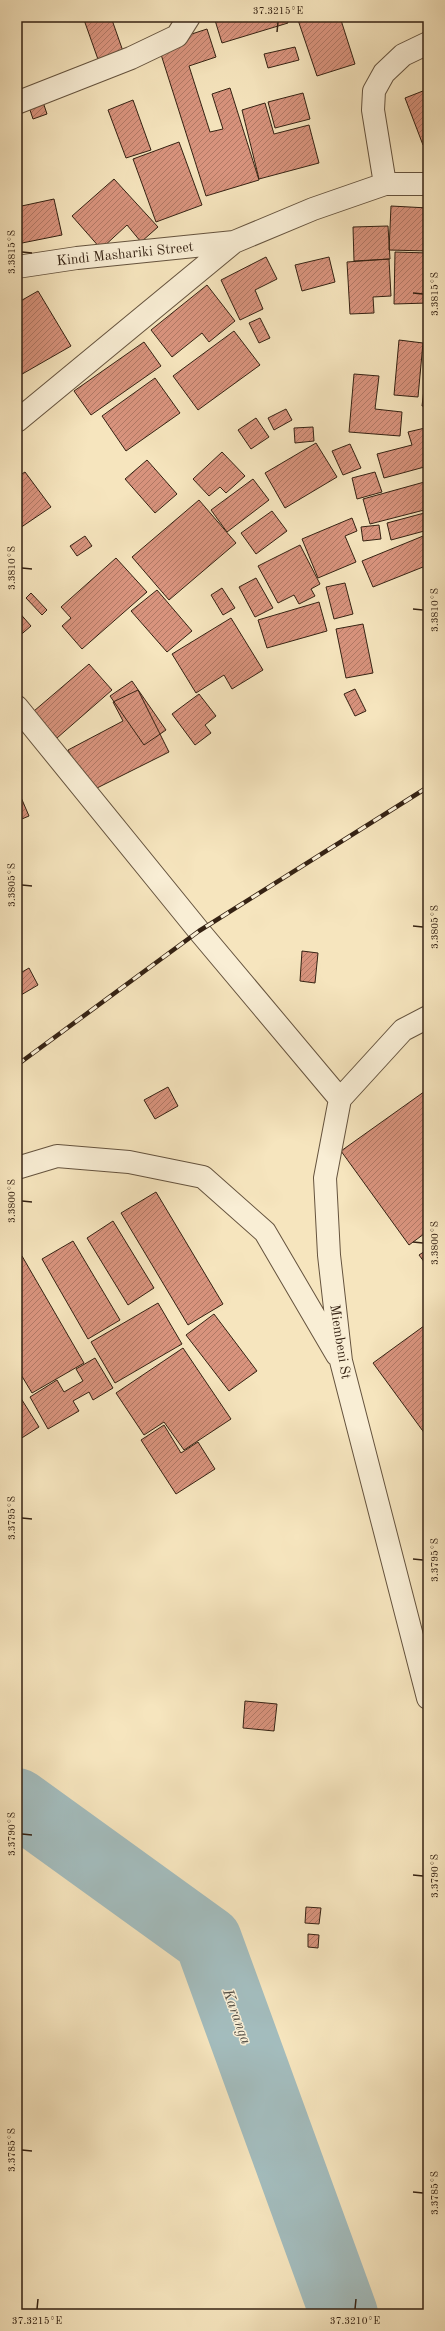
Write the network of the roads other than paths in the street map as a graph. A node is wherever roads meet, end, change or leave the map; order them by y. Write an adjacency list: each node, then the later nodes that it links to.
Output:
1 (190, 17): 3 (street)
2 (428, 43): 4 (street)
3 (19, 102)
4 (385, 184): 5 (street); 6 (street)
5 (428, 184)
6 (234, 242): 7 (street, Kindi Mashariki Street); 8 (street)
7 (17, 267)
8 (17, 421)
9 (17, 707): 11 (street)
10 (428, 1017): 11 (street)
11 (340, 1099): 13 (street, Miembeni St)
12 (17, 1168): 13 (street)
13 (340, 1361): 14 (street, Miembeni St)
14 (428, 1698)

